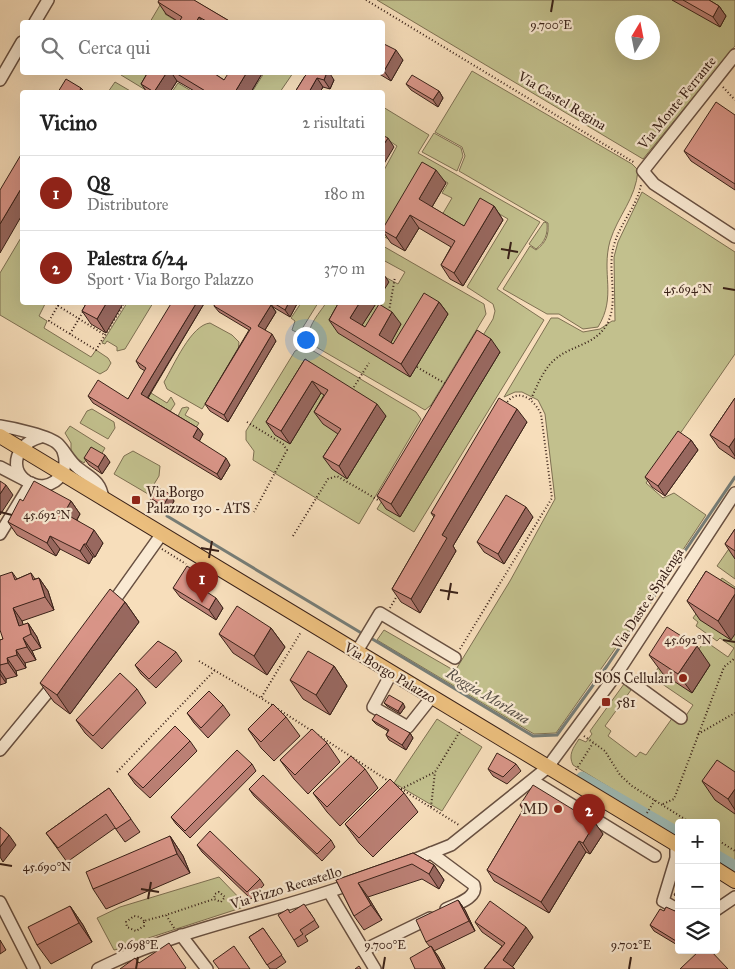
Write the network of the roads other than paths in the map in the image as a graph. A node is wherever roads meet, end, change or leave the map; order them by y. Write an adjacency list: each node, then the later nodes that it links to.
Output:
1 (48, 0): 2 (street)
2 (36, 20)
3 (20, 45): 5 (street)
4 (735, 55): 6 (street, Via Monte Ferrante)
5 (0, 80)
6 (735, 237)
7 (0, 426): 9 (street)
8 (0, 436): 10 (main road, Via Borgo Palazzo)
9 (40, 437): 10 (street); 11 (street)
10 (20, 448): 13 (main road, Via Borgo Palazzo); 14 (street)
11 (62, 449): 13 (street); 16 (street)
12 (0, 468): 14 (street)
13 (62, 474): 14 (street); 16 (main road, Via Borgo Palazzo)
14 (29, 482): 17 (street)
15 (735, 493): 23 (street, Via Daste e Spalenga)
16 (103, 499): 18 (main road, Via Borgo Palazzo)
17 (0, 534)
18 (161, 535): 19 (street); 20 (main road, Via Borgo Palazzo)
19 (102, 618)
20 (358, 649): 21 (street); 24 (main road, Via Borgo Palazzo)
21 (455, 658)
22 (63, 672): 27 (street)
23 (618, 672): 26 (street); 28 (street, Via Daste e Spalenga)
24 (391, 674): 25 (main road, Via Borgo Palazzo); 25 (street)
25 (432, 698): 28 (main road, Via Borgo Palazzo)
26 (681, 718)
27 (0, 750)
28 (547, 768): 29 (street); 30 (main road, Via Borgo Palazzo)
29 (534, 781): 31 (street); 32 (street)
30 (675, 844)
31 (431, 853): 34 (street); 44 (street)
32 (654, 856)
33 (675, 861): 41 (street)
34 (394, 867)
35 (720, 872): 37 (main road)
36 (366, 878): 38 (street, Via Pizzo Recastello)
37 (735, 881)
38 (329, 892): 43 (street, Via Pizzo Recastello); 44 (street)
39 (735, 896): 42 (street)
40 (0, 902): 45 (street)
41 (677, 909)
42 (717, 909)
43 (181, 935): 46 (street, Via Pizzo Recastello); 47 (street)
44 (364, 950): 48 (street)
45 (34, 969)
46 (99, 969)
47 (207, 969)
48 (375, 969)

